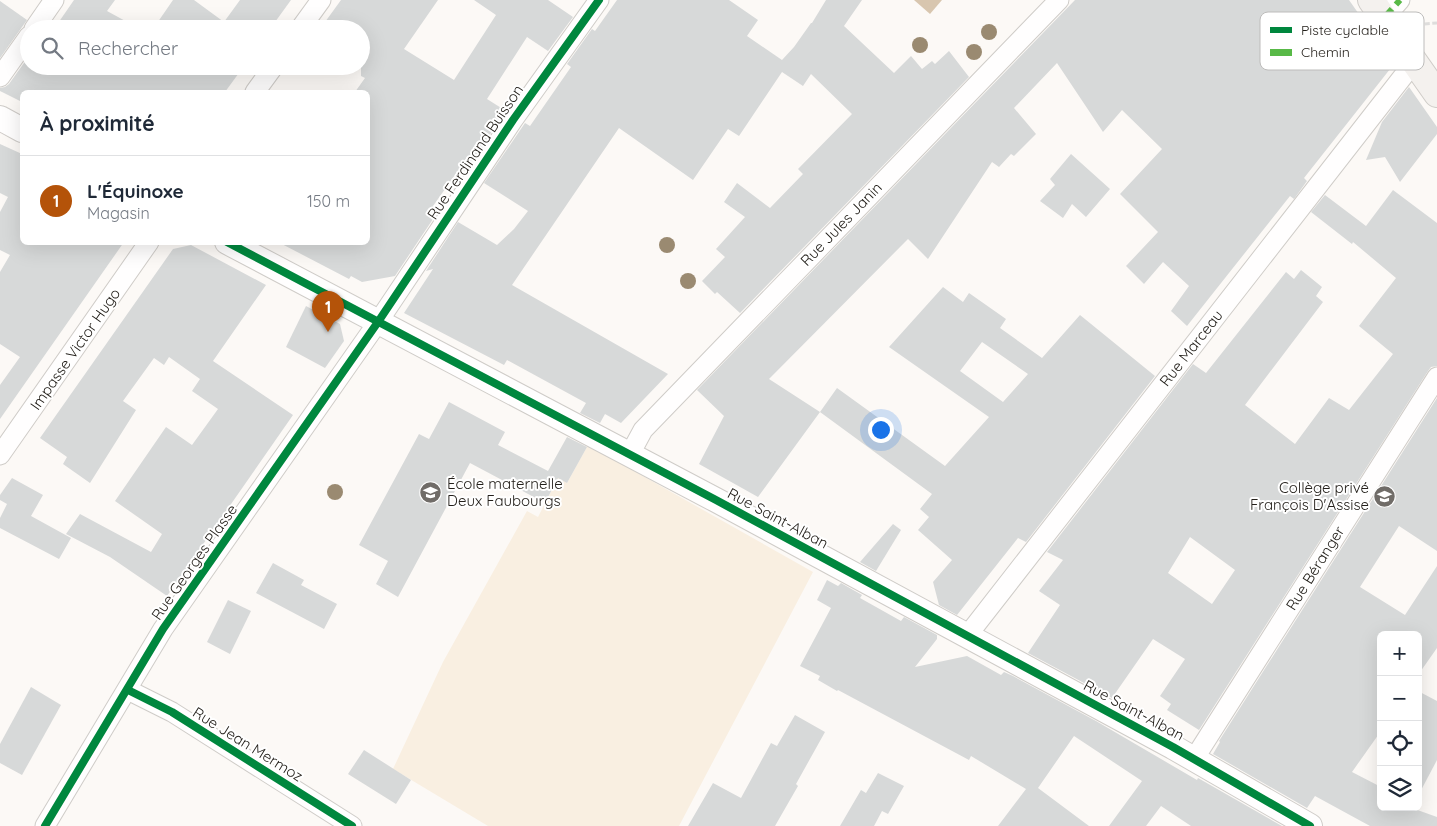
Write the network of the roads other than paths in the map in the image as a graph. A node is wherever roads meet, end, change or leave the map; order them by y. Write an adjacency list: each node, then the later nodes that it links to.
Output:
1 (54, 0): 5 (street)
2 (321, 0): 6 (street)
3 (599, 0): 18 (street, Rue Ferdinand Buisson)
4 (1056, 1): 20 (street, Rue Jules Janin)
5 (40, 20)
6 (307, 20)
7 (20, 49): 11 (street)
8 (1408, 70): 22 (street, Rue Marceau)
9 (1421, 70): 13 (main road)
10 (267, 75): 12 (street)
11 (0, 77)
12 (256, 90)
13 (1437, 94)
14 (0, 118): 15 (street)
15 (20, 129)
16 (147, 245): 21 (street, Impasse Victor Hugo)
17 (233, 245): 18 (street, Rue Saint-Alban)
18 (378, 322): 20 (street, Rue Saint-Alban); 23 (street, Rue Georges Plasse)
19 (1437, 377): 24 (street, Rue Béranger)
20 (630, 454): 22 (street, Rue Saint-Alban)
21 (0, 455)
22 (967, 636): 24 (street, Rue Saint-Alban)
23 (128, 690): 25 (street, Rue Georges Plasse); 26 (street, Rue Jean Mermoz)
24 (1194, 759): 27 (street, Rue Saint-Alban)
25 (45, 826)
26 (352, 826)
27 (1310, 826)

